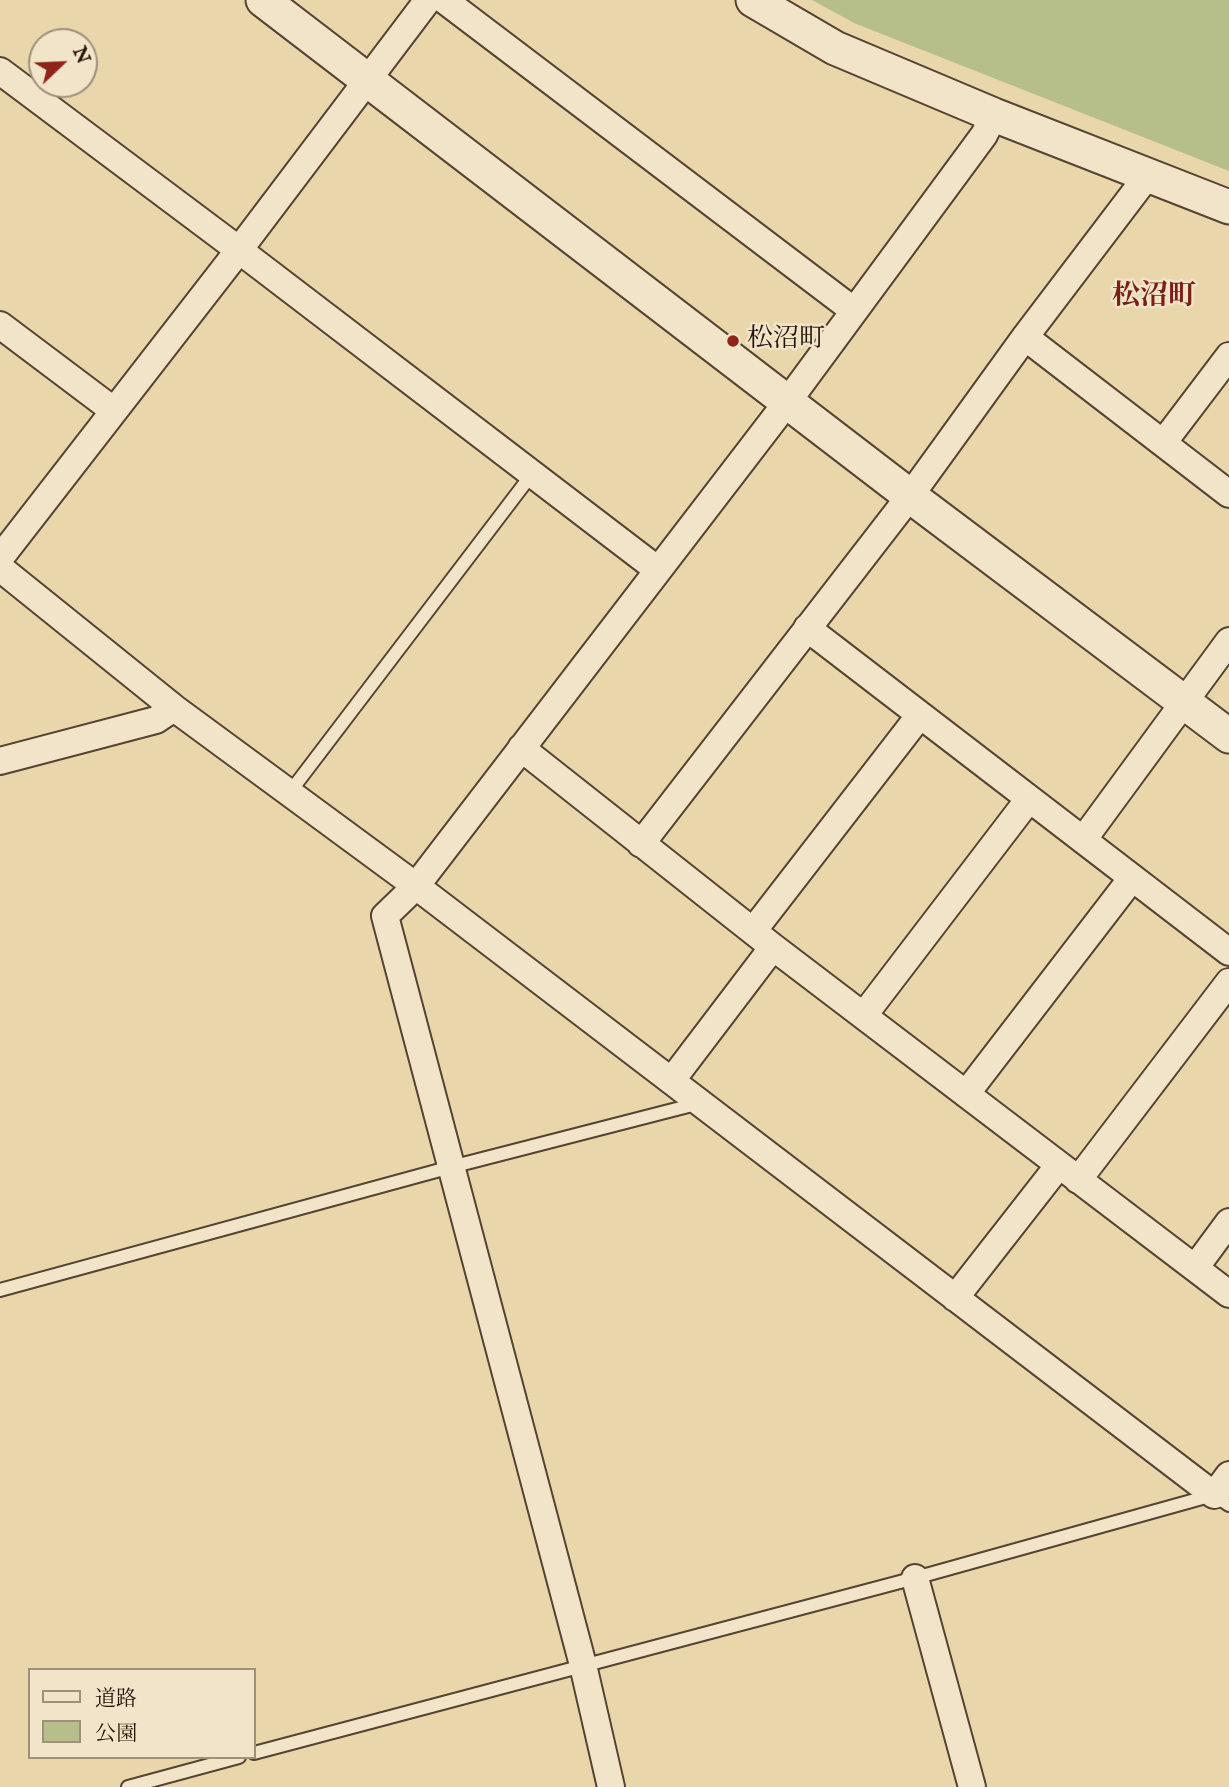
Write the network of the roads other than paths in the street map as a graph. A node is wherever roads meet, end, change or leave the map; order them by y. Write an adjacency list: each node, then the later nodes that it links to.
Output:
1 (263, 0): 6 (street)
2 (428, 0): 6 (street)
3 (444, 0): 11 (street)
4 (753, 0): 7 (street)
5 (0, 71): 10 (street)
6 (367, 80): 10 (street); 15 (street)
7 (994, 116): 8 (street); 11 (street)
8 (1148, 175): 9 (street); 13 (street)
9 (1229, 207)
10 (239, 250): 16 (street); 18 (street)
11 (853, 310): 15 (street)
12 (0, 325): 16 (street)
13 (1026, 337): 17 (street); 20 (street)
14 (1229, 356): 17 (street)
15 (788, 401): 20 (street); 23 (street)
16 (113, 410): 21 (street)
17 (1163, 443): 19 (street)
18 (533, 474): 23 (street); 32 (lane)
19 (1229, 494)
20 (910, 496): 24 (street); 26 (street)
21 (0, 558)
22 (0, 568): 27 (street)
23 (658, 570): 30 (street)
24 (807, 628): 28 (street); 35 (street)
25 (1229, 641): 26 (street)
26 (1184, 701): 29 (street); 34 (street)
27 (174, 708): 31 (street); 32 (street)
28 (920, 715): 33 (street); 38 (street)
29 (1229, 736)
30 (521, 748): 35 (street); 37 (street)
31 (0, 761)
32 (290, 792): 37 (street)
33 (1029, 799): 34 (street); 41 (street)
34 (1083, 841): 36 (street)
35 (641, 844): 38 (street)
36 (1132, 878): 39 (street); 43 (street)
37 (416, 886): 42 (street); 45 (street)
38 (763, 939): 41 (street); 42 (street)
39 (1229, 952)
40 (1229, 982): 46 (street)
41 (863, 1015): 43 (street)
42 (671, 1080): 44 (street)
43 (966, 1094): 46 (street)
44 (700, 1102): 45 (lane); 51 (street)
45 (451, 1167): 49 (lane); 54 (street)
46 (1069, 1173): 48 (street); 51 (street)
47 (1229, 1222): 48 (street)
48 (1195, 1268): 50 (street)
49 (0, 1290)
50 (1229, 1294)
51 (955, 1298): 52 (street)
52 (1225, 1493): 53 (lane)
53 (915, 1578): 54 (lane); 59 (street)
54 (583, 1665): 55 (lane); 58 (street)
55 (256, 1752)
56 (232, 1759): 57 (lane)
57 (128, 1787)
58 (611, 1787)
59 (972, 1787)

